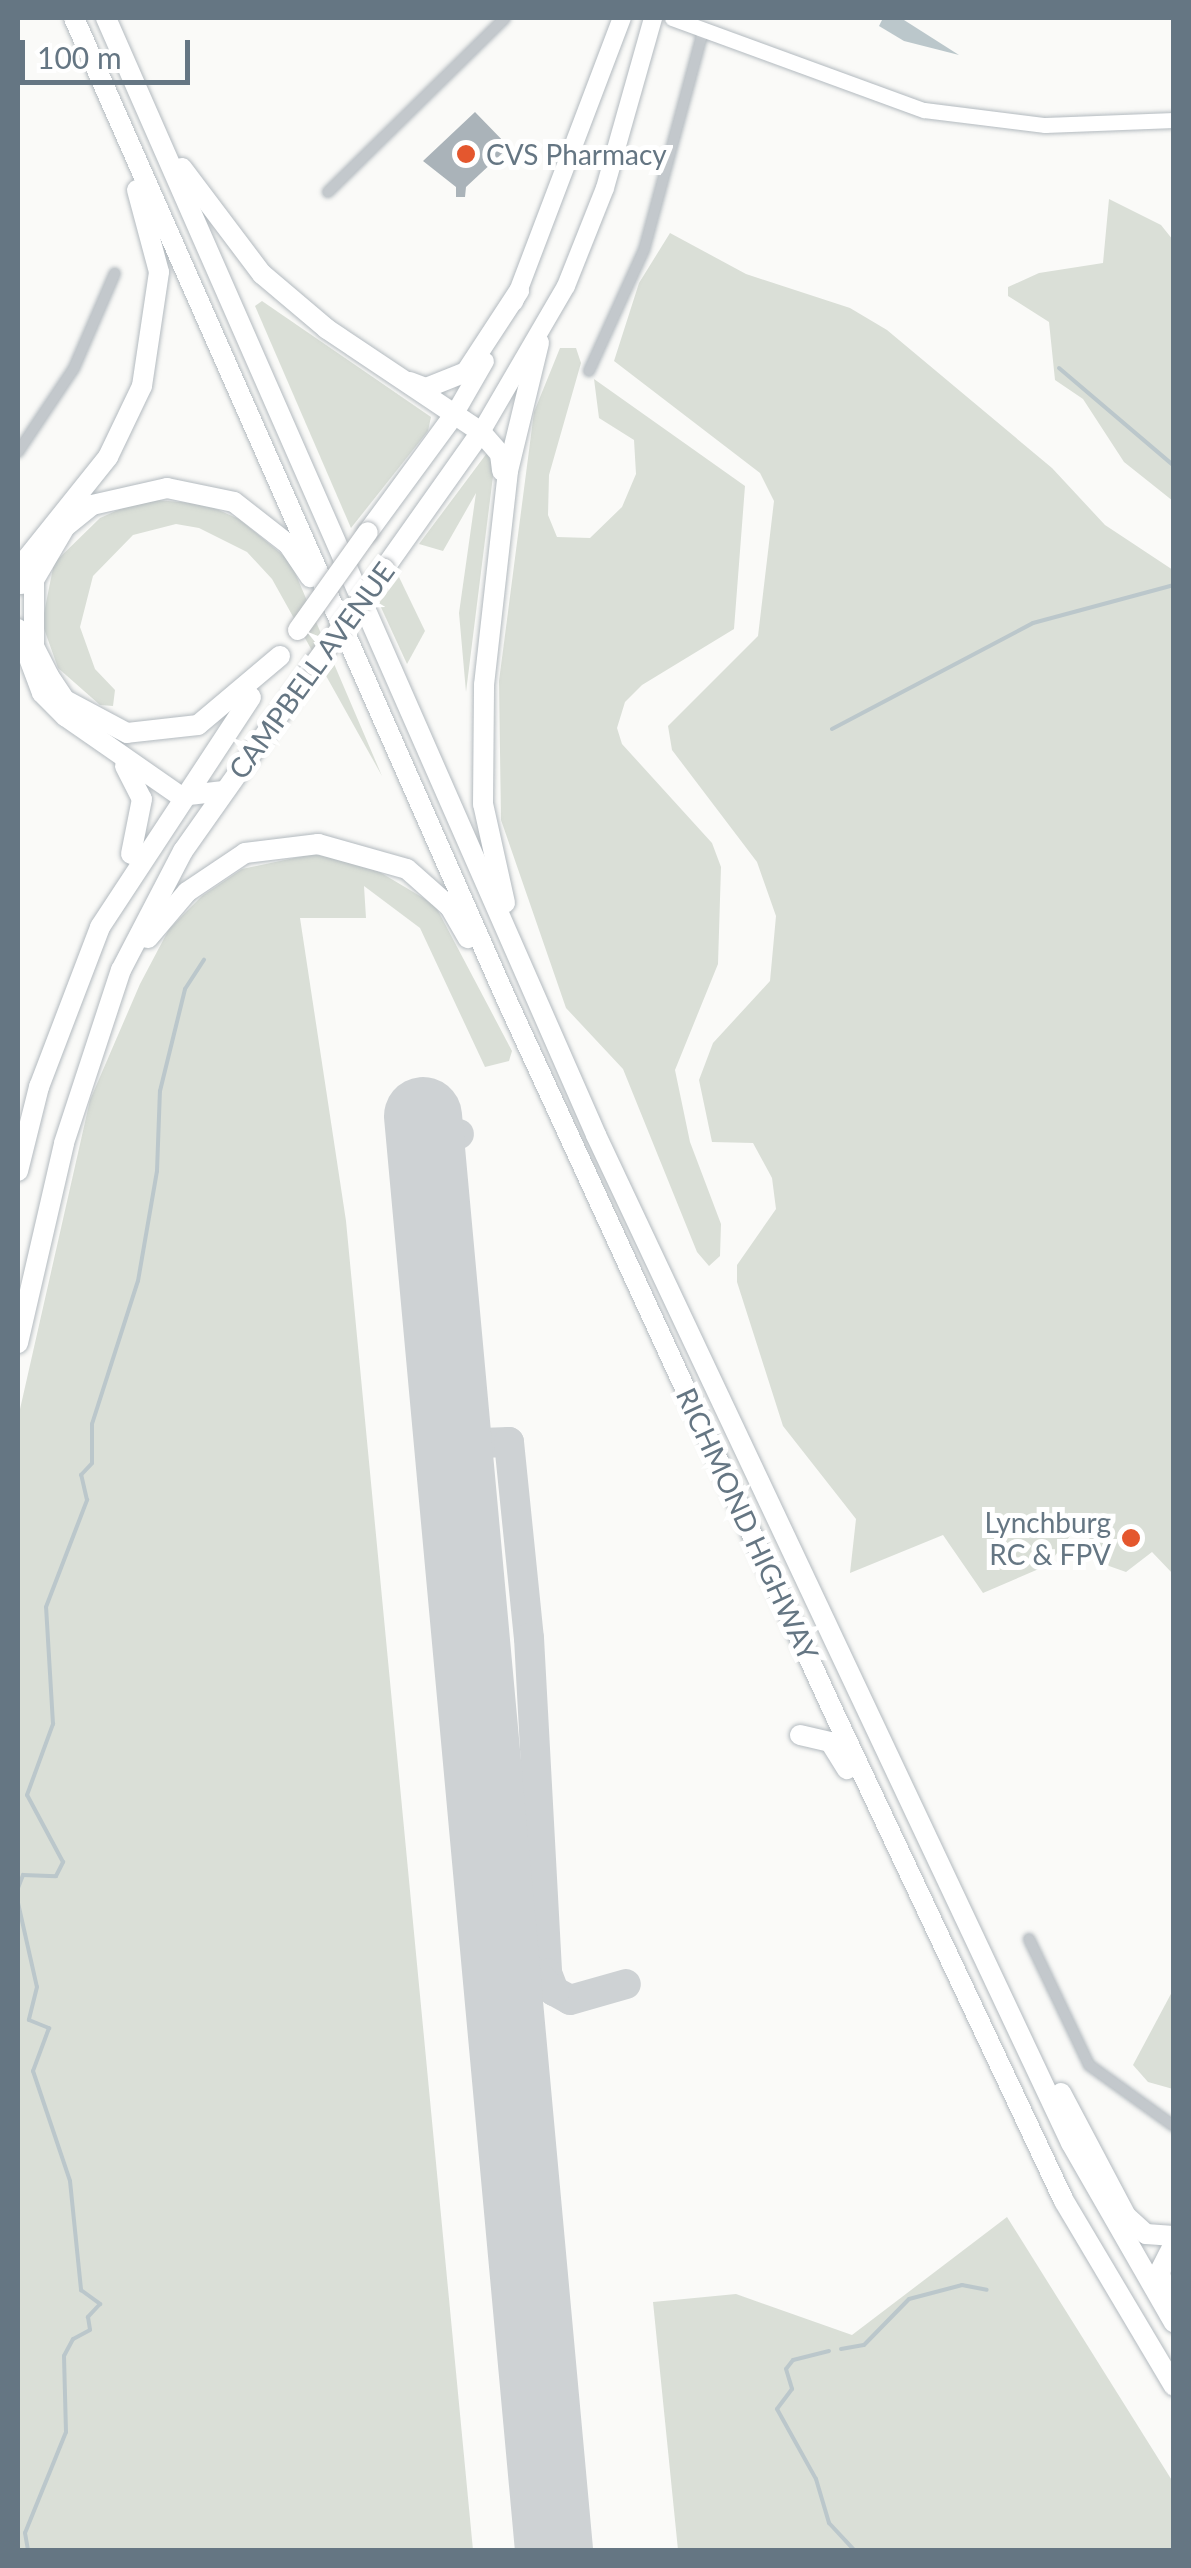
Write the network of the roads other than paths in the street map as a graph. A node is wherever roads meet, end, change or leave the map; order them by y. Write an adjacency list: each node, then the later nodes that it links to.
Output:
1 (74, 18): 8 (highway)
2 (106, 18): 15 (highway); 29 (highway)
3 (505, 18): 10 (street)
4 (622, 18): 12 (main road, CAMPBELL AVENUE)
5 (653, 18): 13 (main road, CAMPBELL AVENUE)
6 (672, 18): 7 (main road)
7 (703, 31): 9 (main road); 14 (street)
8 (87, 46): 20 (highway); 21 (highway)
9 (1174, 120)
10 (328, 192)
11 (115, 273): 18 (street)
12 (519, 290): 15 (highway); 16 (main road, CAMPBELL AVENUE)
13 (539, 344): 17 (main road, CAMPBELL AVENUE); 19 (highway)
14 (589, 371)
15 (394, 376): 16 (highway)
16 (454, 415): 17 (highway); 22 (highway, CAMPBELL AVENUE, bridge)
17 (482, 432): 19 (highway); 24 (highway, CAMPBELL AVENUE, bridge)
18 (18, 452)
19 (498, 553): 29 (highway)
20 (18, 625): 23 (highway)
21 (352, 648): 22 (highway); 27 (highway, RICHMOND HIGHWAY)
22 (280, 656): 25 (highway, CAMPBELL AVENUE)
23 (114, 753): 25 (highway); 26 (highway)
24 (224, 791): 25 (highway); 28 (highway, CAMPBELL AVENUE)
25 (180, 796): 26 (highway, CAMPBELL AVENUE)
26 (100, 928): 30 (highway, CAMPBELL AVENUE)
27 (509, 1005): 28 (highway); 32 (highway, RICHMOND HIGHWAY)
28 (90, 1051): 31 (highway, CAMPBELL AVENUE)
29 (561, 1055): 33 (highway, RICHMOND HIGHWAY)
30 (18, 1171)
31 (18, 1343)
32 (816, 1670): 35 (highway, RICHMOND HIGHWAY); 35 (highway)
33 (955, 1900): 37 (highway); 39 (highway, RICHMOND HIGHWAY)
34 (1029, 1939): 36 (street)
35 (986, 2036): 40 (highway, RICHMOND HIGHWAY)
36 (1174, 2126)
37 (1174, 2236)
38 (1174, 2244): 39 (highway)
39 (1174, 2320)
40 (1174, 2386)

